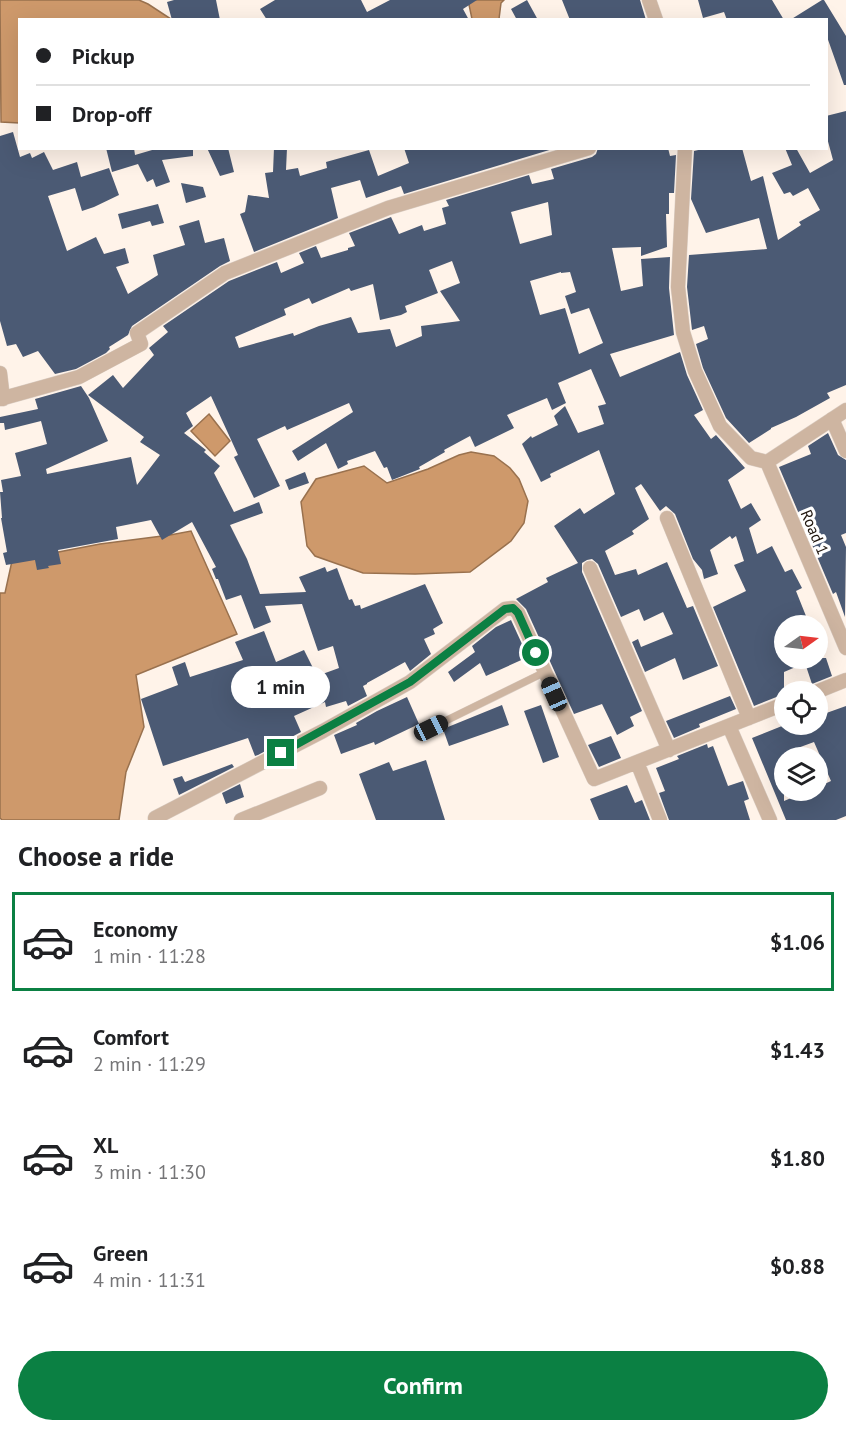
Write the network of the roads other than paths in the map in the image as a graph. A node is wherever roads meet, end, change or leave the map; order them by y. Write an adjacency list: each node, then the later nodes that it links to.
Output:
1 (649, 0): 2 (street)
2 (655, 18)
3 (582, 150): 6 (street)
4 (684, 150): 10 (street)
5 (0, 373): 6 (street)
6 (2, 399)
7 (846, 410): 8 (street)
8 (832, 419): 9 (street); 10 (street)
9 (846, 451)
10 (767, 462): 13 (street, Road 1)
11 (667, 518): 18 (street)
12 (590, 568): 21 (street)
13 (846, 648)
14 (545, 672): 20 (lane); 22 (street); 24 (street)
15 (846, 680): 16 (street)
16 (828, 687)
17 (774, 708): 18 (street)
18 (749, 718): 19 (street)
19 (729, 726): 21 (street); 27 (street)
20 (431, 728)
21 (669, 750): 22 (street)
22 (637, 762): 26 (street)
23 (320, 788): 25 (street)
24 (155, 818)
25 (246, 819)
26 (660, 820)
27 (770, 820)

